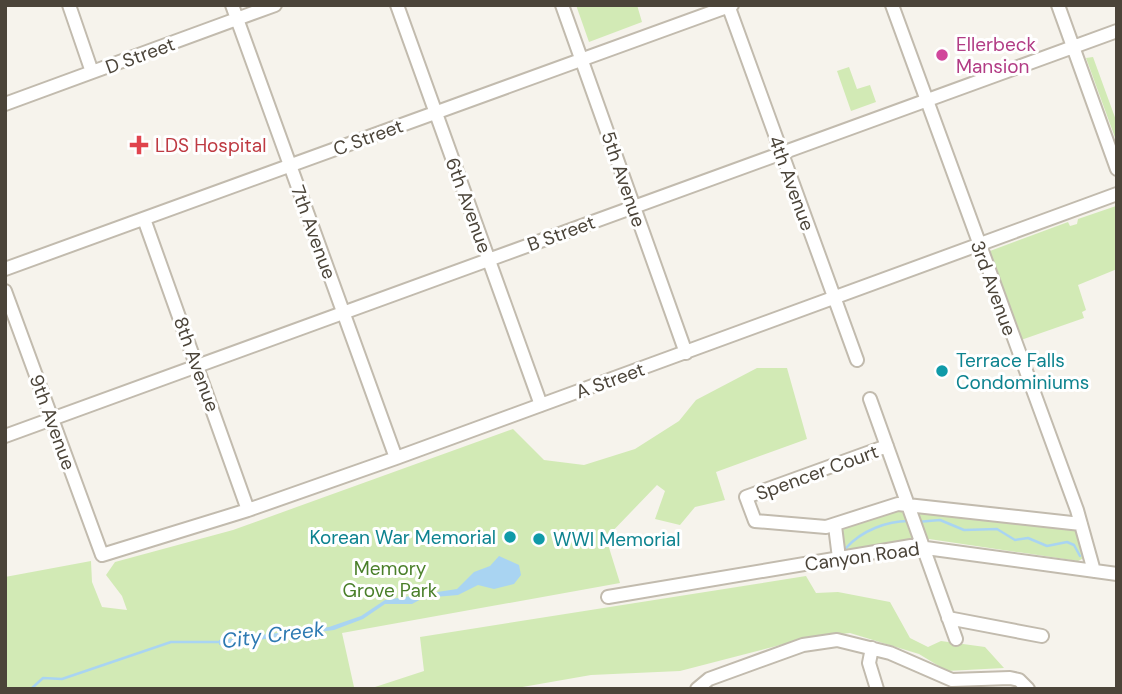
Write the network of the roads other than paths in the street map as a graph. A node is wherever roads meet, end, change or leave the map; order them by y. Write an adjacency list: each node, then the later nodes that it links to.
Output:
1 (69, 5): 13 (street)
2 (232, 5): 9 (street, 7th Avenue)
3 (275, 5): 9 (street, D Street)
4 (397, 5): 16 (street, 6th Avenue)
5 (562, 5): 12 (street, 5th Avenue)
6 (892, 5): 14 (street, 3rd Avenue)
7 (1058, 5): 11 (street)
8 (729, 6): 12 (street, C Street); 17 (street, 4th Avenue)
9 (237, 19): 13 (street, D Street); 18 (street, 7th Avenue)
10 (1117, 31): 11 (street, B Street)
11 (1073, 47): 14 (street, B Street); 19 (street)
12 (582, 60): 16 (street, C Street); 21 (street, 5th Avenue)
13 (92, 72): 15 (street, D Street)
14 (926, 100): 17 (street, B Street); 23 (street, 3rd Avenue)
15 (5, 104)
16 (435, 113): 18 (street, C Street); 24 (street, 6th Avenue)
17 (782, 153): 21 (street, B Street); 27 (street, 4th Avenue)
18 (290, 166): 22 (street, C Street); 28 (street, 7th Avenue)
19 (1117, 169)
20 (1117, 194): 23 (street, A Street)
21 (634, 207): 24 (street, B Street); 29 (street, 5th Avenue)
22 (145, 219): 25 (street, C Street); 31 (street, 8th Avenue)
23 (978, 246): 27 (street, A Street); 40 (street, 3rd Avenue)
24 (489, 259): 28 (street, B Street); 33 (street, 6th Avenue)
25 (5, 269)
26 (5, 291): 34 (street, 9th Avenue)
27 (834, 299): 29 (street, A Street); 30 (street, 4th Avenue)
28 (344, 312): 31 (street, B Street); 37 (street, 7th Avenue)
29 (686, 353): 33 (street, A Street)
30 (857, 360)
31 (197, 365): 34 (street, B Street); 39 (street, 8th Avenue)
32 (870, 399): 36 (street)
33 (541, 405): 37 (street, A Street)
34 (52, 419): 35 (street, B Street); 43 (street, 9th Avenue)
35 (5, 436)
36 (887, 446): 38 (street); 41 (street, Spencer Court)
37 (396, 458): 39 (street, A Street)
38 (908, 505): 40 (street, Canyon Road); 41 (street, Canyon Road); 42 (street)
39 (248, 510): 43 (street, A Street)
40 (1081, 524): 45 (street, 3rd Avenue)
41 (835, 526): 44 (street)
42 (920, 546): 44 (street, Canyon Road); 45 (street, Canyon Road); 48 (street)
43 (100, 554)
44 (839, 558): 47 (street, Canyon Road)
45 (1094, 571): 46 (street, Canyon Road)
46 (1117, 574)
47 (608, 597)
48 (948, 618): 49 (street); 50 (street)
49 (1042, 636)
50 (956, 639)
51 (872, 648): 52 (street); 53 (street); 54 (street)
52 (697, 689)
53 (877, 689)
54 (1028, 689)

